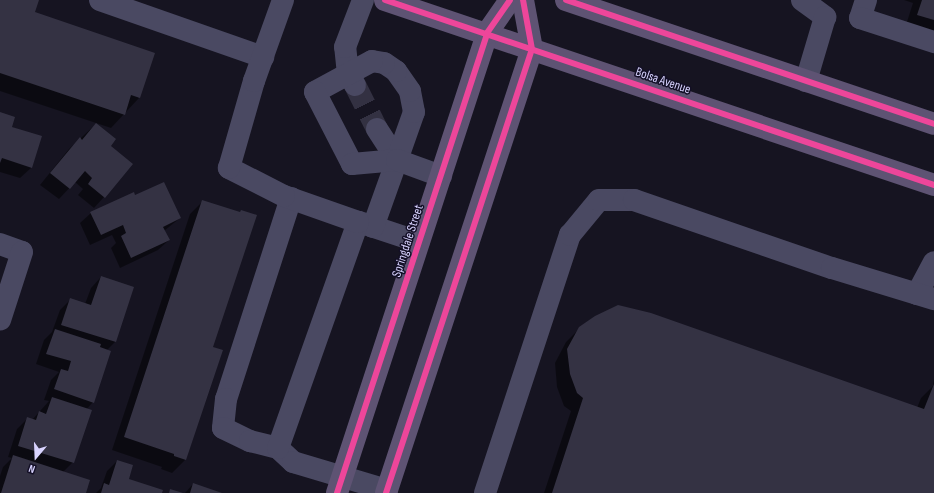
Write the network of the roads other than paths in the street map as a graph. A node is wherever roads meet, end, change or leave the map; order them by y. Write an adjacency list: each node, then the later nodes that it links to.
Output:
1 (100, 0): 14 (street)
2 (283, 0): 14 (street)
3 (363, 0): 15 (street)
4 (385, 0): 11 (main road, Bolsa Avenue)
5 (510, 0): 11 (main road, Springdale Street)
6 (523, 0): 13 (main road)
7 (566, 0): 16 (main road)
8 (802, 0): 10 (street)
9 (863, 9): 10 (street); 12 (street)
10 (825, 17): 16 (street)
11 (488, 33): 13 (main road, Bolsa Avenue); 20 (main road, Springdale Street)
12 (934, 42)
13 (532, 48): 21 (main road, Bolsa Avenue); 31 (main road)
14 (263, 57): 22 (street)
15 (352, 80): 19 (street); 19 (street)
16 (806, 81): 17 (main road)
17 (934, 124)
18 (377, 129): 19 (street)
19 (397, 160): 20 (street); 23 (street)
20 (441, 176): 24 (main road, Springdale Street)
21 (934, 184)
22 (291, 198): 23 (street); 29 (street)
23 (365, 224): 24 (street); 29 (street)
24 (419, 242): 30 (main road, Springdale Street)
25 (0, 244): 28 (street)
26 (934, 262): 27 (street)
27 (926, 297): 32 (street)
28 (0, 320)
29 (278, 448): 30 (street)
30 (340, 485): 31 (street)
31 (387, 491)
32 (485, 493)

